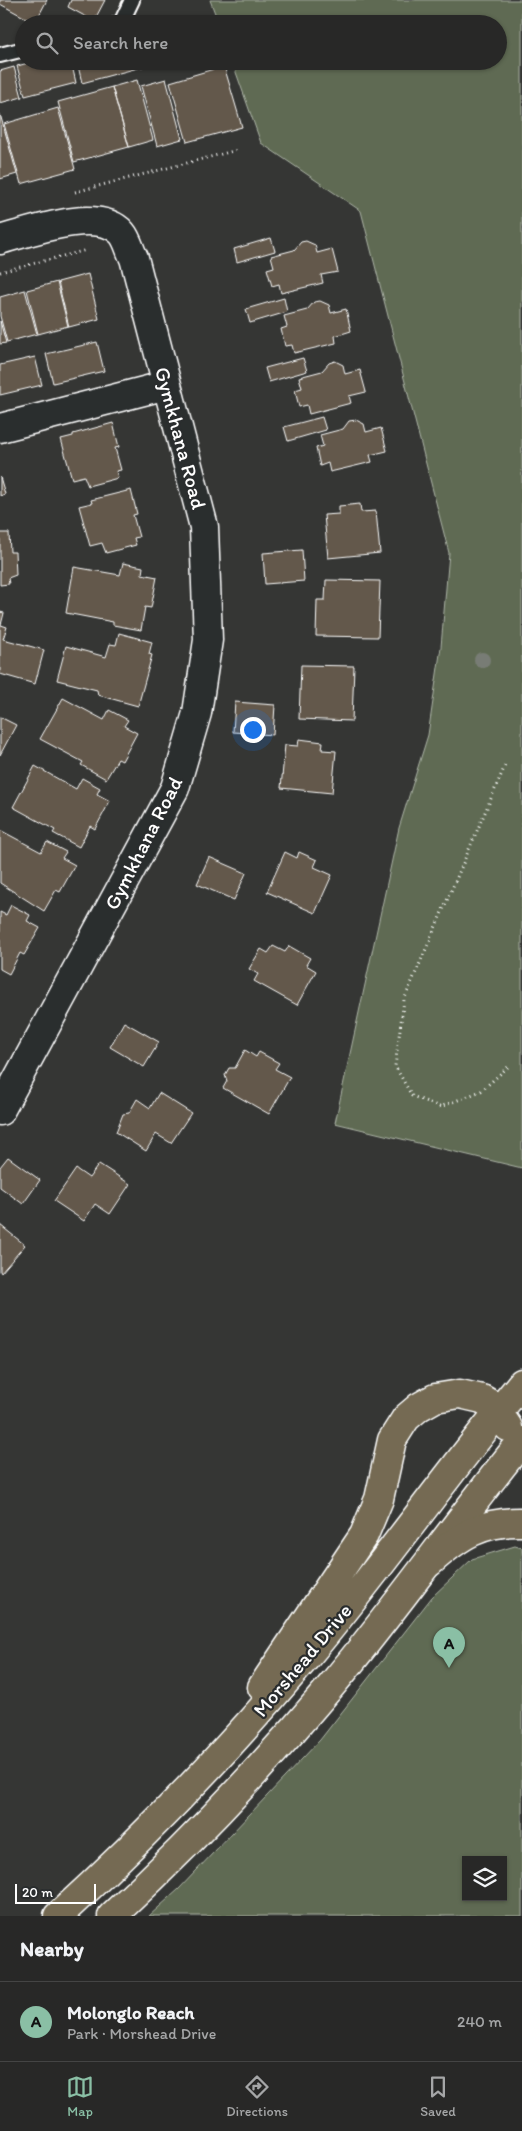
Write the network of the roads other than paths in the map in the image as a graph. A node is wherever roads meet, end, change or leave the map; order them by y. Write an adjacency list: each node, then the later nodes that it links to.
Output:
1 (132, 0): 2 (lane)
2 (124, 15)
3 (15, 51): 4 (lane)
4 (0, 55)
5 (0, 240): 6 (street, Gymkhana Road)
6 (167, 385): 7 (street); 8 (street, Gymkhana Road)
7 (0, 428)
8 (0, 1111)
9 (522, 1383): 10 (main road, Morshead Drive)
10 (499, 1411): 11 (main road); 14 (main road, Morshead Drive); 14 (main road)
11 (517, 1447): 13 (main road, Morshead Drive)
12 (522, 1522): 13 (main road)
13 (430, 1562): 16 (main road, Morshead Drive)
14 (210, 1766): 15 (main road, Morshead Drive)
15 (58, 1916)
16 (112, 1916)

